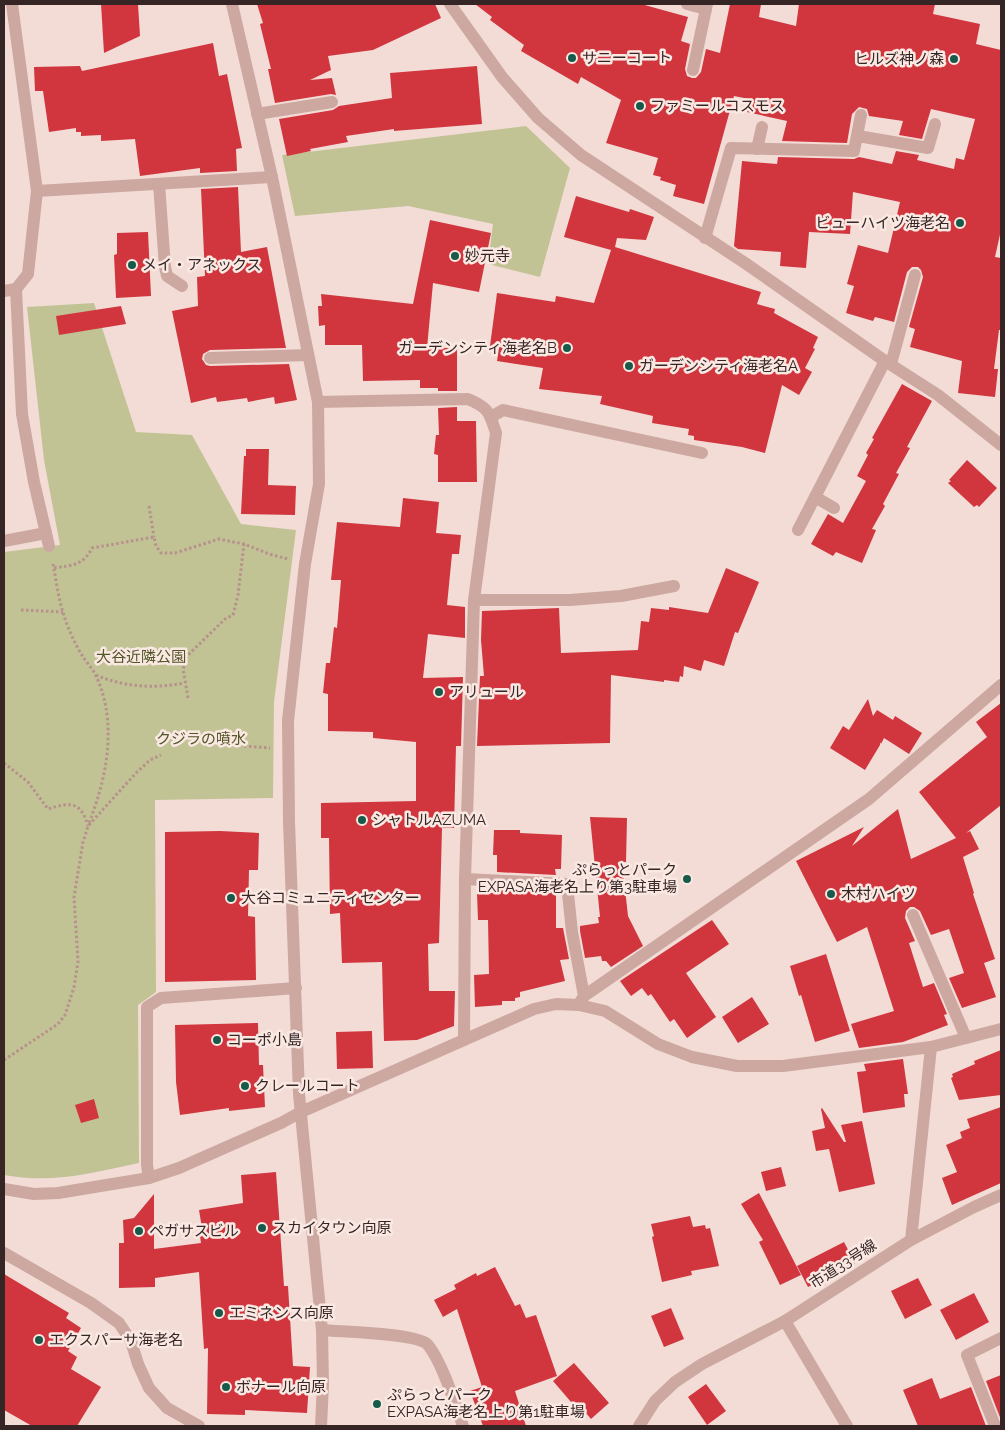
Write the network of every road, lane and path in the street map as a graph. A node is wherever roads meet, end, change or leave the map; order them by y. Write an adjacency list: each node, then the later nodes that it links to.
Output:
1 (12, 4): 16 (street)
2 (232, 4): 8 (street)
3 (450, 4): 17 (street)
4 (687, 4): 5 (street)
5 (707, 6): 6 (street)
6 (693, 70)
7 (332, 102): 8 (street)
8 (258, 114): 14 (street)
9 (861, 115): 12 (street)
10 (935, 124): 12 (street)
11 (762, 127): 13 (street)
12 (858, 136): 13 (street)
13 (757, 149): 17 (street)
14 (272, 177): 15 (street); 21 (street)
15 (159, 184): 16 (street); 19 (street)
16 (38, 192): 20 (street)
17 (705, 238): 23 (street)
18 (915, 275): 23 (street)
19 (182, 286)
20 (10, 290): 32 (street)
21 (308, 355): 22 (street); 24 (street)
22 (210, 358)
23 (888, 362): 26 (street); 28 (street)
24 (318, 402): 25 (street); 37 (street)
25 (491, 417): 27 (street); 40 (street)
26 (1001, 445)
27 (702, 453)
28 (814, 498): 30 (street); 31 (street)
29 (149, 506): 33 (path)
30 (834, 508)
31 (798, 530)
32 (46, 533): 34 (street); 36 (street)
33 (154, 538): 35 (path); 38 (path)
34 (4, 541)
35 (244, 544): 37 (path); 44 (path)
36 (49, 546): 38 (path)
37 (305, 564): 48 (street)
38 (54, 568): 42 (path)
39 (674, 586): 40 (street)
40 (474, 600): 52 (street)
41 (21, 610): 42 (path)
42 (63, 612): 43 (path)
43 (96, 675): 44 (path); 51 (path)
44 (184, 683): 46 (path)
45 (1001, 687): 55 (street)
46 (188, 698)
47 (244, 746): 48 (path)
48 (288, 749): 54 (street)
49 (161, 755): 51 (path)
50 (4, 763): 51 (path)
51 (88, 826): 60 (path)
52 (465, 879): 55 (street); 58 (street)
53 (913, 915): 57 (street)
54 (296, 988): 61 (street); 62 (street)
55 (581, 1000): 58 (street); 59 (street)
56 (1001, 1029): 57 (street)
57 (966, 1038): 59 (street)
58 (464, 1040): 61 (street)
59 (931, 1047): 65 (street)
60 (4, 1060)
61 (302, 1112): 62 (street); 68 (street)
62 (149, 1178): 63 (street)
63 (4, 1189)
64 (1001, 1195): 65 (street, 市道33号線)
65 (910, 1240): 67 (street, 市道33号線)
66 (4, 1254): 70 (street)
67 (786, 1321): 73 (street, 市道33号線); 74 (street)
68 (322, 1330): 71 (street); 72 (street)
69 (1001, 1338): 75 (street)
70 (200, 1426)
71 (321, 1426)
72 (463, 1426)
73 (639, 1426)
74 (846, 1426)
75 (995, 1426)

